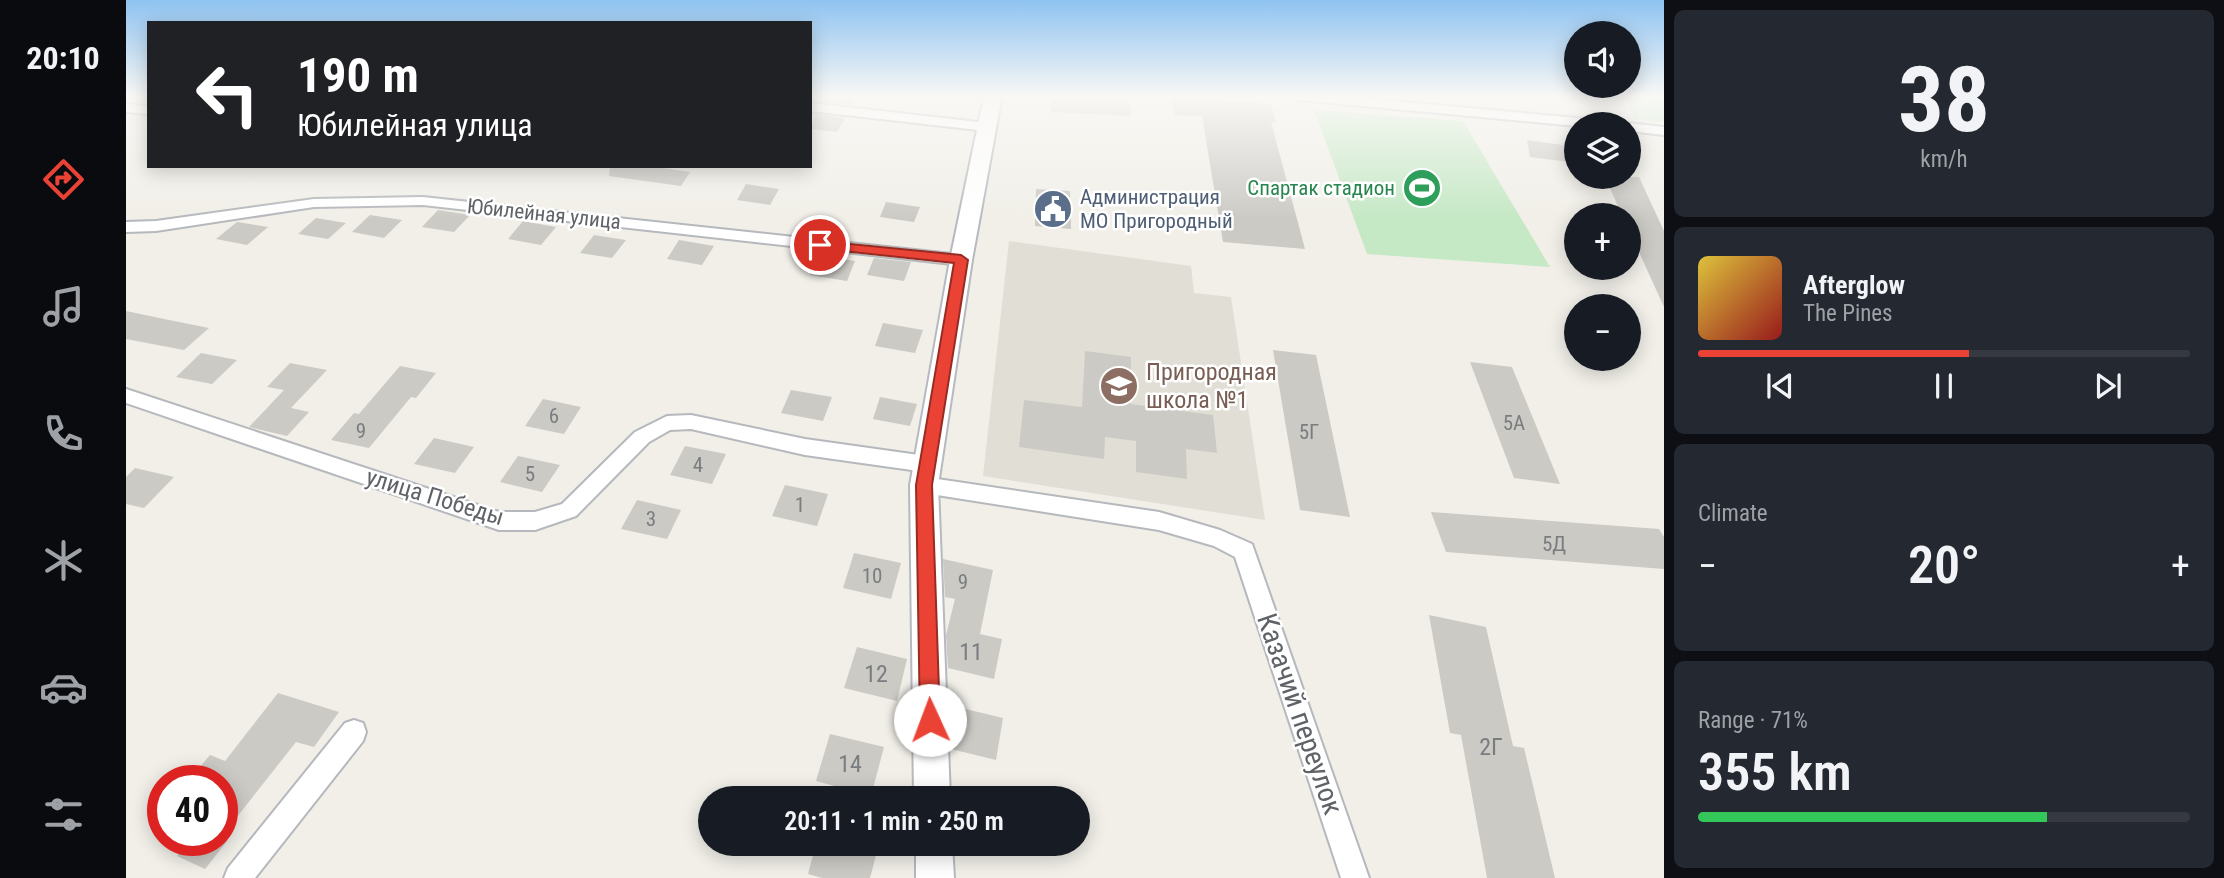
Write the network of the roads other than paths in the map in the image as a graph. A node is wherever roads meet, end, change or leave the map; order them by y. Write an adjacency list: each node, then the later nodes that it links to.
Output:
1 (985, 137): 3 (street)
2 (126, 227): 3 (street, Юбилейная улица)
3 (961, 260): 5 (street)
4 (126, 397): 5 (street, улица Победы)
5 (925, 474): 6 (street, улица Победы); 8 (street)
6 (1244, 551): 12 (street, Казачий переулок)
7 (354, 733): 10 (street)
8 (932, 786)
9 (934, 856): 11 (street)
10 (238, 878)
11 (935, 878)
12 (1355, 878)

